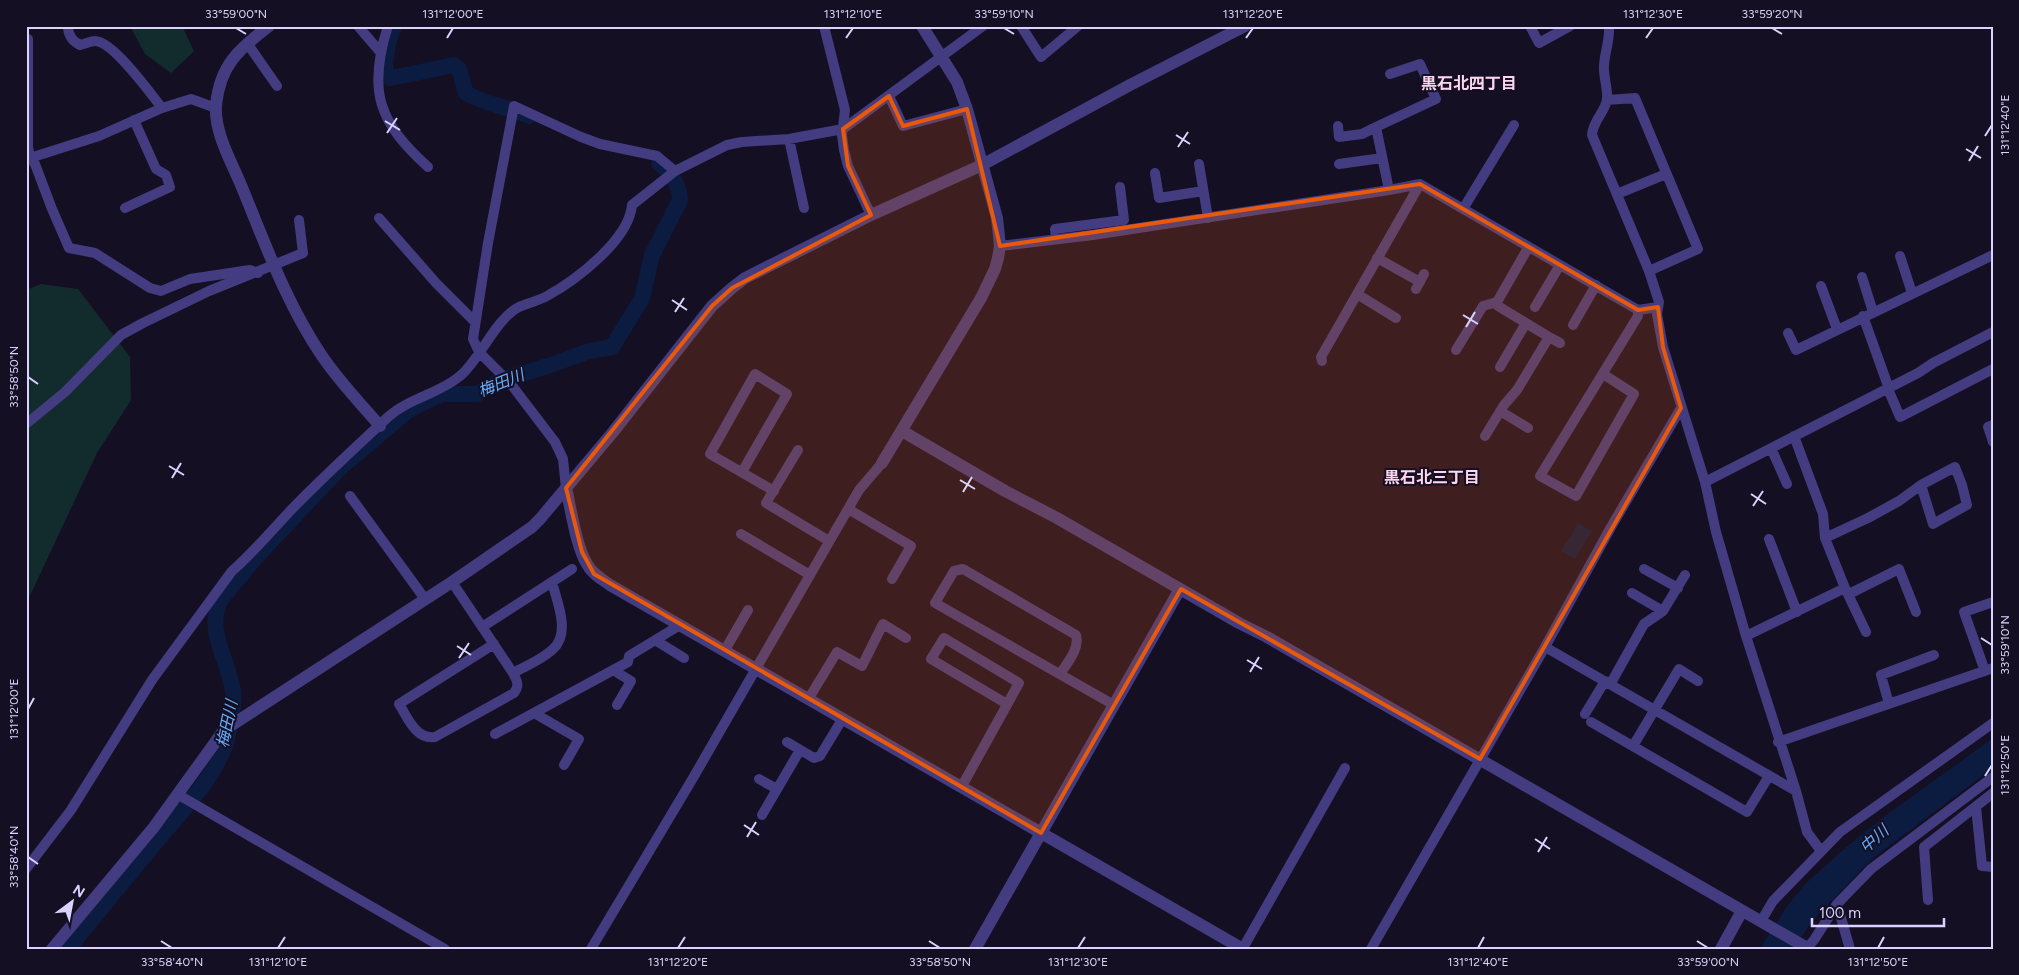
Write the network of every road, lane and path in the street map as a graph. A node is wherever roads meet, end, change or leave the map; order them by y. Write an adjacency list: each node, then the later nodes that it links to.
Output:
1 (68, 26): 22 (street)
2 (269, 26): 15 (street)
3 (358, 26): 16 (street)
4 (388, 26): 16 (street)
5 (824, 26): 29 (street)
6 (922, 26): 17 (street)
7 (983, 26): 17 (street)
8 (1021, 26): 9 (street)
9 (1078, 26)
10 (1246, 26): 34 (street)
11 (1530, 26): 12 (street)
12 (1570, 26)
13 (1610, 26): 21 (street)
14 (28, 39): 31 (street)
15 (247, 43): 19 (street); 23 (street)
16 (381, 53): 36 (street)
17 (942, 57): 20 (street); 24 (street)
18 (1390, 74): 28 (street)
19 (277, 86)
20 (889, 96): 24 (street); 29 (street)
21 (1607, 100): 39 (street); 44 (street)
22 (162, 108): 23 (street); 25 (street)
23 (216, 108): 58 (street)
24 (967, 109): 34 (street)
25 (134, 120): 31 (street); 45 (street)
26 (1514, 125): 47 (street)
27 (1338, 126): 28 (street)
28 (1376, 127): 32 (street)
29 (843, 129): 30 (street); 48 (street)
30 (789, 139): 38 (street); 46 (street)
31 (30, 158): 61 (street)
32 (1382, 158): 35 (street); 42 (street)
33 (1199, 164): 43 (street)
34 (982, 165): 48 (street); 53 (street)
35 (1339, 165)
36 (428, 167)
37 (1156, 173): 43 (street)
38 (672, 174): 75 (street); 84 (street)
39 (1666, 174): 44 (street); 60 (street)
40 (1420, 184): 42 (street); 47 (street); 57 (street)
41 (1120, 187): 52 (street)
42 (1389, 190): 50 (street)
43 (1204, 191): 50 (street)
44 (1617, 194): 60 (street)
45 (125, 208)
46 (804, 208)
47 (1464, 209): 54 (street)
48 (871, 215): 107 (street)
49 (379, 218): 75 (street)
50 (1208, 218): 52 (street)
51 (299, 220): 58 (street)
52 (1056, 238): 53 (street)
53 (1000, 246): 96 (street)
54 (1528, 248): 59 (street); 68 (street)
55 (1993, 255): 66 (street)
56 (1900, 256): 66 (street)
57 (1377, 258): 63 (street); 67 (street)
58 (273, 264): 61 (street); 94 (street)
59 (1560, 265): 64 (street); 69 (street)
60 (1649, 271): 70 (street)
61 (258, 273): 92 (street)
62 (1862, 276): 72 (street)
63 (1420, 282)
64 (1596, 285): 71 (street); 77 (street)
65 (1821, 286): 78 (street)
66 (1912, 293): 72 (street)
67 (1357, 294): 74 (street); 85 (street)
68 (1497, 302): 76 (street); 83 (street)
69 (1535, 307)
70 (1658, 307): 71 (street); 90 (street)
71 (1638, 310): 88 (street)
72 (1873, 312): 73 (street)
73 (1863, 316): 78 (street); 89 (street)
74 (1396, 318)
75 (475, 322): 84 (street)
76 (1526, 323): 81 (street); 86 (street)
77 (1573, 325)
78 (1836, 329): 80 (street)
79 (1993, 332): 89 (street)
80 (1788, 333)
81 (1549, 337): 82 (street); 91 (street)
82 (1560, 343)
83 (1456, 350)
84 (479, 352): 94 (street); 107 (street)
85 (1322, 361)
86 (1500, 367)
87 (1993, 368): 89 (street)
88 (1603, 374): 88 (street)
89 (1888, 389): 98 (street)
90 (1681, 408): 104 (street); 139 (street)
91 (1500, 411): 95 (street); 97 (street)
92 (26, 424)
93 (1993, 424): 99 (street)
94 (380, 426): 180 (street)
95 (1528, 428)
96 (902, 431): 102 (street); 123 (street)
97 (1485, 436)
98 (1794, 436): 100 (street); 112 (street)
99 (1993, 442)
100 (1771, 448): 104 (street); 105 (street)
101 (798, 450): 108 (street)
102 (882, 463): 110 (street)
103 (742, 472): 103 (street); 108 (street)
104 (1705, 482): 135 (street)
105 (1787, 484)
106 (1921, 485): 106 (street); 112 (street)
107 (566, 488): 120 (street); 132 (street)
108 (774, 491): 114 (street)
109 (350, 496): 126 (street)
110 (848, 509): 114 (street); 119 (street)
111 (741, 534): 117 (street)
112 (1825, 538): 124 (street)
113 (1769, 539): 130 (street)
114 (829, 541): 117 (street)
115 (572, 569): 121 (street)
116 (1644, 569): 122 (street)
117 (810, 575): 143 (street)
118 (1685, 575): 122 (street)
119 (892, 579)
120 (452, 582): 126 (street); 133 (street)
121 (552, 582): 133 (street); 146 (street)
122 (1678, 588): 129 (street)
123 (1180, 589): 154 (street); 164 (street)
124 (1847, 591): 130 (street); 131 (street); 134 (street)
125 (1632, 593): 129 (street)
126 (425, 600): 174 (street)
127 (1993, 602): 144 (street)
128 (748, 610): 140 (street)
129 (1663, 611): 149 (street)
130 (1797, 612): 135 (street)
131 (1916, 612)
132 (680, 625): 137 (street); 140 (street)
133 (482, 627): 138 (street)
134 (1866, 632)
135 (1746, 636): 161 (street)
136 (906, 638): 150 (street)
137 (655, 640): 142 (street); 145 (street)
138 (494, 644): 146 (street); 146 (street)
139 (1545, 647): 149 (street); 164 (street)
140 (725, 650): 143 (street)
141 (1934, 655): 152 (street)
142 (684, 658)
143 (756, 668): 150 (street); 188 (street)
144 (1989, 669): 152 (street)
145 (614, 670): 153 (street); 156 (street)
146 (513, 673)
147 (1060, 674): 147 (street); 154 (street)
148 (1698, 681): 155 (street)
149 (1608, 682): 155 (street); 162 (street)
150 (809, 698): 157 (street)
151 (1007, 704): 151 (street); 170 (street)
152 (1889, 704): 161 (street)
153 (617, 705)
154 (1114, 705): 177 (street)
155 (1654, 710): 162 (street); 167 (street)
156 (534, 713): 159 (street); 165 (street)
157 (843, 718): 163 (street); 170 (street)
158 (1993, 723): 178 (street)
159 (495, 734)
160 (787, 742): 163 (street)
161 (1778, 742): 172 (street)
162 (1632, 746): 167 (street)
163 (800, 750): 171 (street)
164 (1480, 759): 183 (street); 191 (street)
165 (564, 765)
166 (1345, 768): 190 (street)
167 (1769, 776): 172 (street)
168 (1993, 777): 182 (street)
169 (759, 779): 171 (street)
170 (962, 786): 177 (street)
171 (777, 789): 176 (street)
172 (1796, 791): 178 (street)
173 (1993, 794): 175 (street)
174 (187, 800): 186 (street); 187 (street)
175 (1976, 807): 179 (street); 181 (street)
176 (762, 815)
177 (1042, 833): 189 (street); 190 (street)
178 (1822, 851): 184 (street)
179 (1993, 867)
180 (26, 869)
181 (1928, 900)
182 (1837, 904): 185 (street); 193 (street)
183 (1742, 911): 184 (street); 192 (street)
184 (1763, 922): 185 (street)
185 (1806, 947)
186 (52, 949)
187 (445, 949)
188 (591, 949)
189 (975, 949)
190 (1243, 949)
191 (1372, 949)
192 (1721, 949)
193 (1850, 949)

